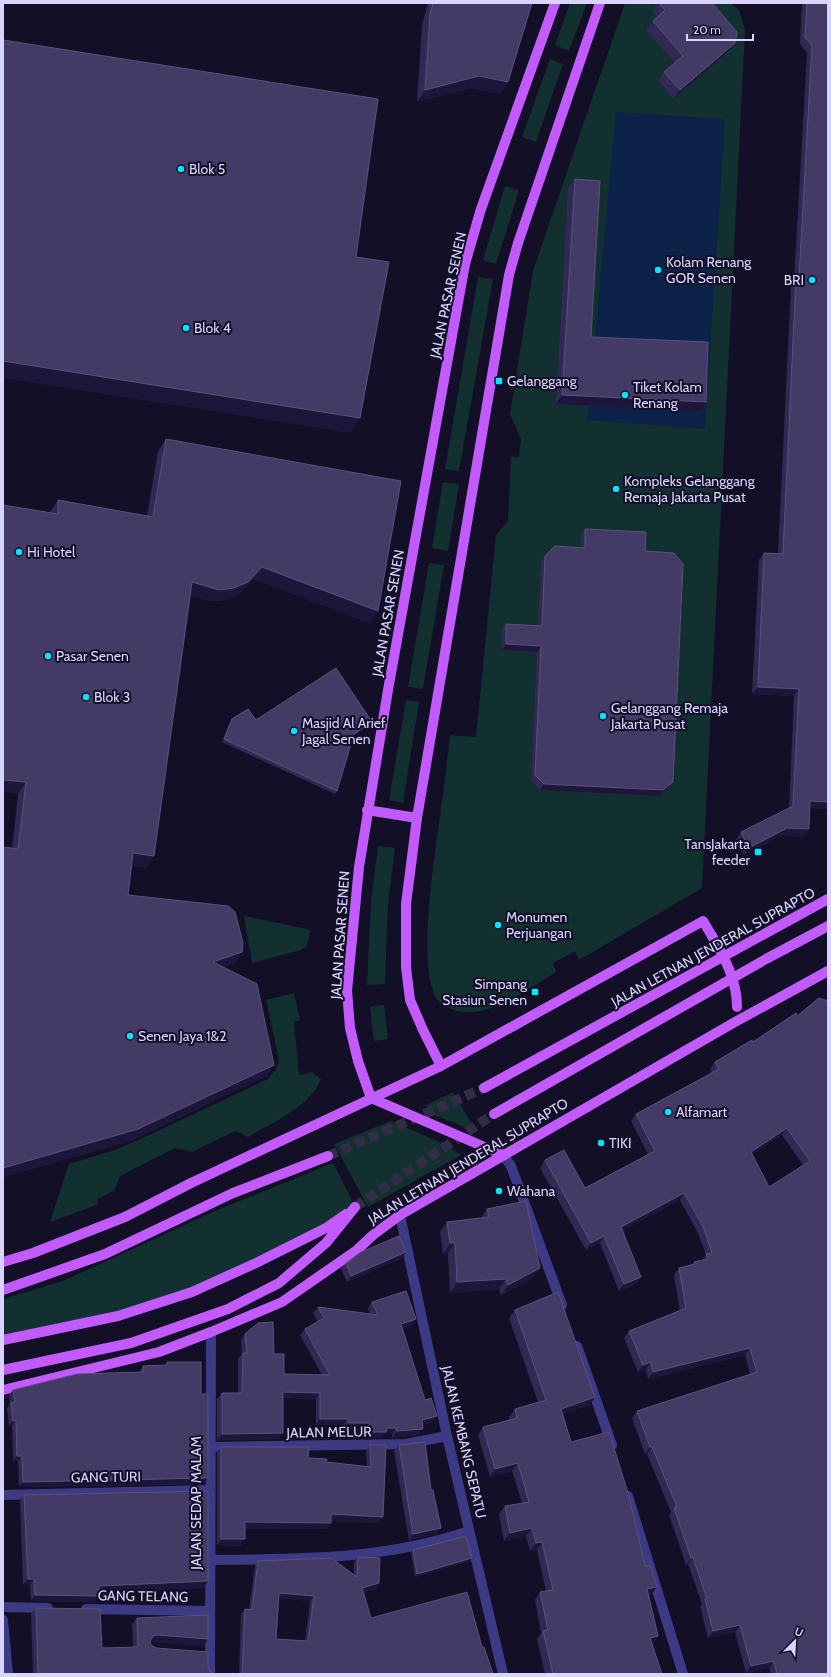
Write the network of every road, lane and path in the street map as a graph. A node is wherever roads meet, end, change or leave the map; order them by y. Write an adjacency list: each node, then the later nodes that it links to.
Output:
1 (555, 3): 3 (main road, JALAN PASAR SENEN)
2 (600, 3): 4 (main road)
3 (367, 810): 4 (main road); 11 (main road, JALAN PASAR SENEN)
4 (417, 818): 9 (main road)
5 (828, 899): 10 (main road, JALAN LETNAN JENDERAL SUPRAPTO)
6 (828, 926): 12 (main road, JALAN LETNAN JENDERAL SUPRAPTO)
7 (828, 971): 8 (main road, JALAN LETNAN JENDERAL SUPRAPTO)
8 (735, 1022): 9 (main road, JALAN LETNAN JENDERAL SUPRAPTO, bridge); 13 (main road, JALAN LETNAN JENDERAL SUPRAPTO)
9 (441, 1066): 11 (main road, JALAN LETNAN JENDERAL SUPRAPTO)
10 (484, 1088)
11 (371, 1098): 13 (main road); 16 (main road, JALAN LETNAN JENDERAL SUPRAPTO)
12 (494, 1114)
13 (503, 1155): 15 (main road, JALAN LETNAN JENDERAL SUPRAPTO); 18 (street)
14 (328, 1156): 17 (main road)
15 (400, 1215): 19 (main road, JALAN LETNAN JENDERAL SUPRAPTO); 24 (street, JALAN KEMBANG SEPATU)
16 (3, 1262)
17 (3, 1290)
18 (565, 1314)
19 (211, 1332): 23 (main road, JALAN LETNAN JENDERAL SUPRAPTO); 25 (street, JALAN SEDAP MALAM)
20 (573, 1336): 26 (street)
21 (3, 1340): 22 (main road, JALAN LETNAN JENDERAL SUPRAPTO)
22 (3, 1370)
23 (3, 1390)
24 (447, 1436): 25 (street, JALAN MELUR); 30 (street, JALAN KEMBANG SEPATU)
25 (210, 1447): 28 (street, JALAN SEDAP MALAM)
26 (615, 1455)
27 (624, 1485): 41 (street)
28 (210, 1490): 29 (street, GANG TURI); 31 (street, JALAN SEDAP MALAM)
29 (3, 1495)
30 (469, 1531): 31 (street); 40 (street, JALAN KEMBANG SEPATU)
31 (211, 1560): 35 (street, JALAN SEDAP MALAM)
32 (3, 1607): 33 (street)
33 (57, 1608)
34 (72, 1609): 35 (street, GANG TELANG)
35 (210, 1611): 39 (street, JALAN SEDAP MALAM)
36 (3, 1620): 37 (street)
37 (5, 1653): 38 (street)
38 (8, 1674)
39 (210, 1674)
40 (502, 1674)
41 (683, 1674)

